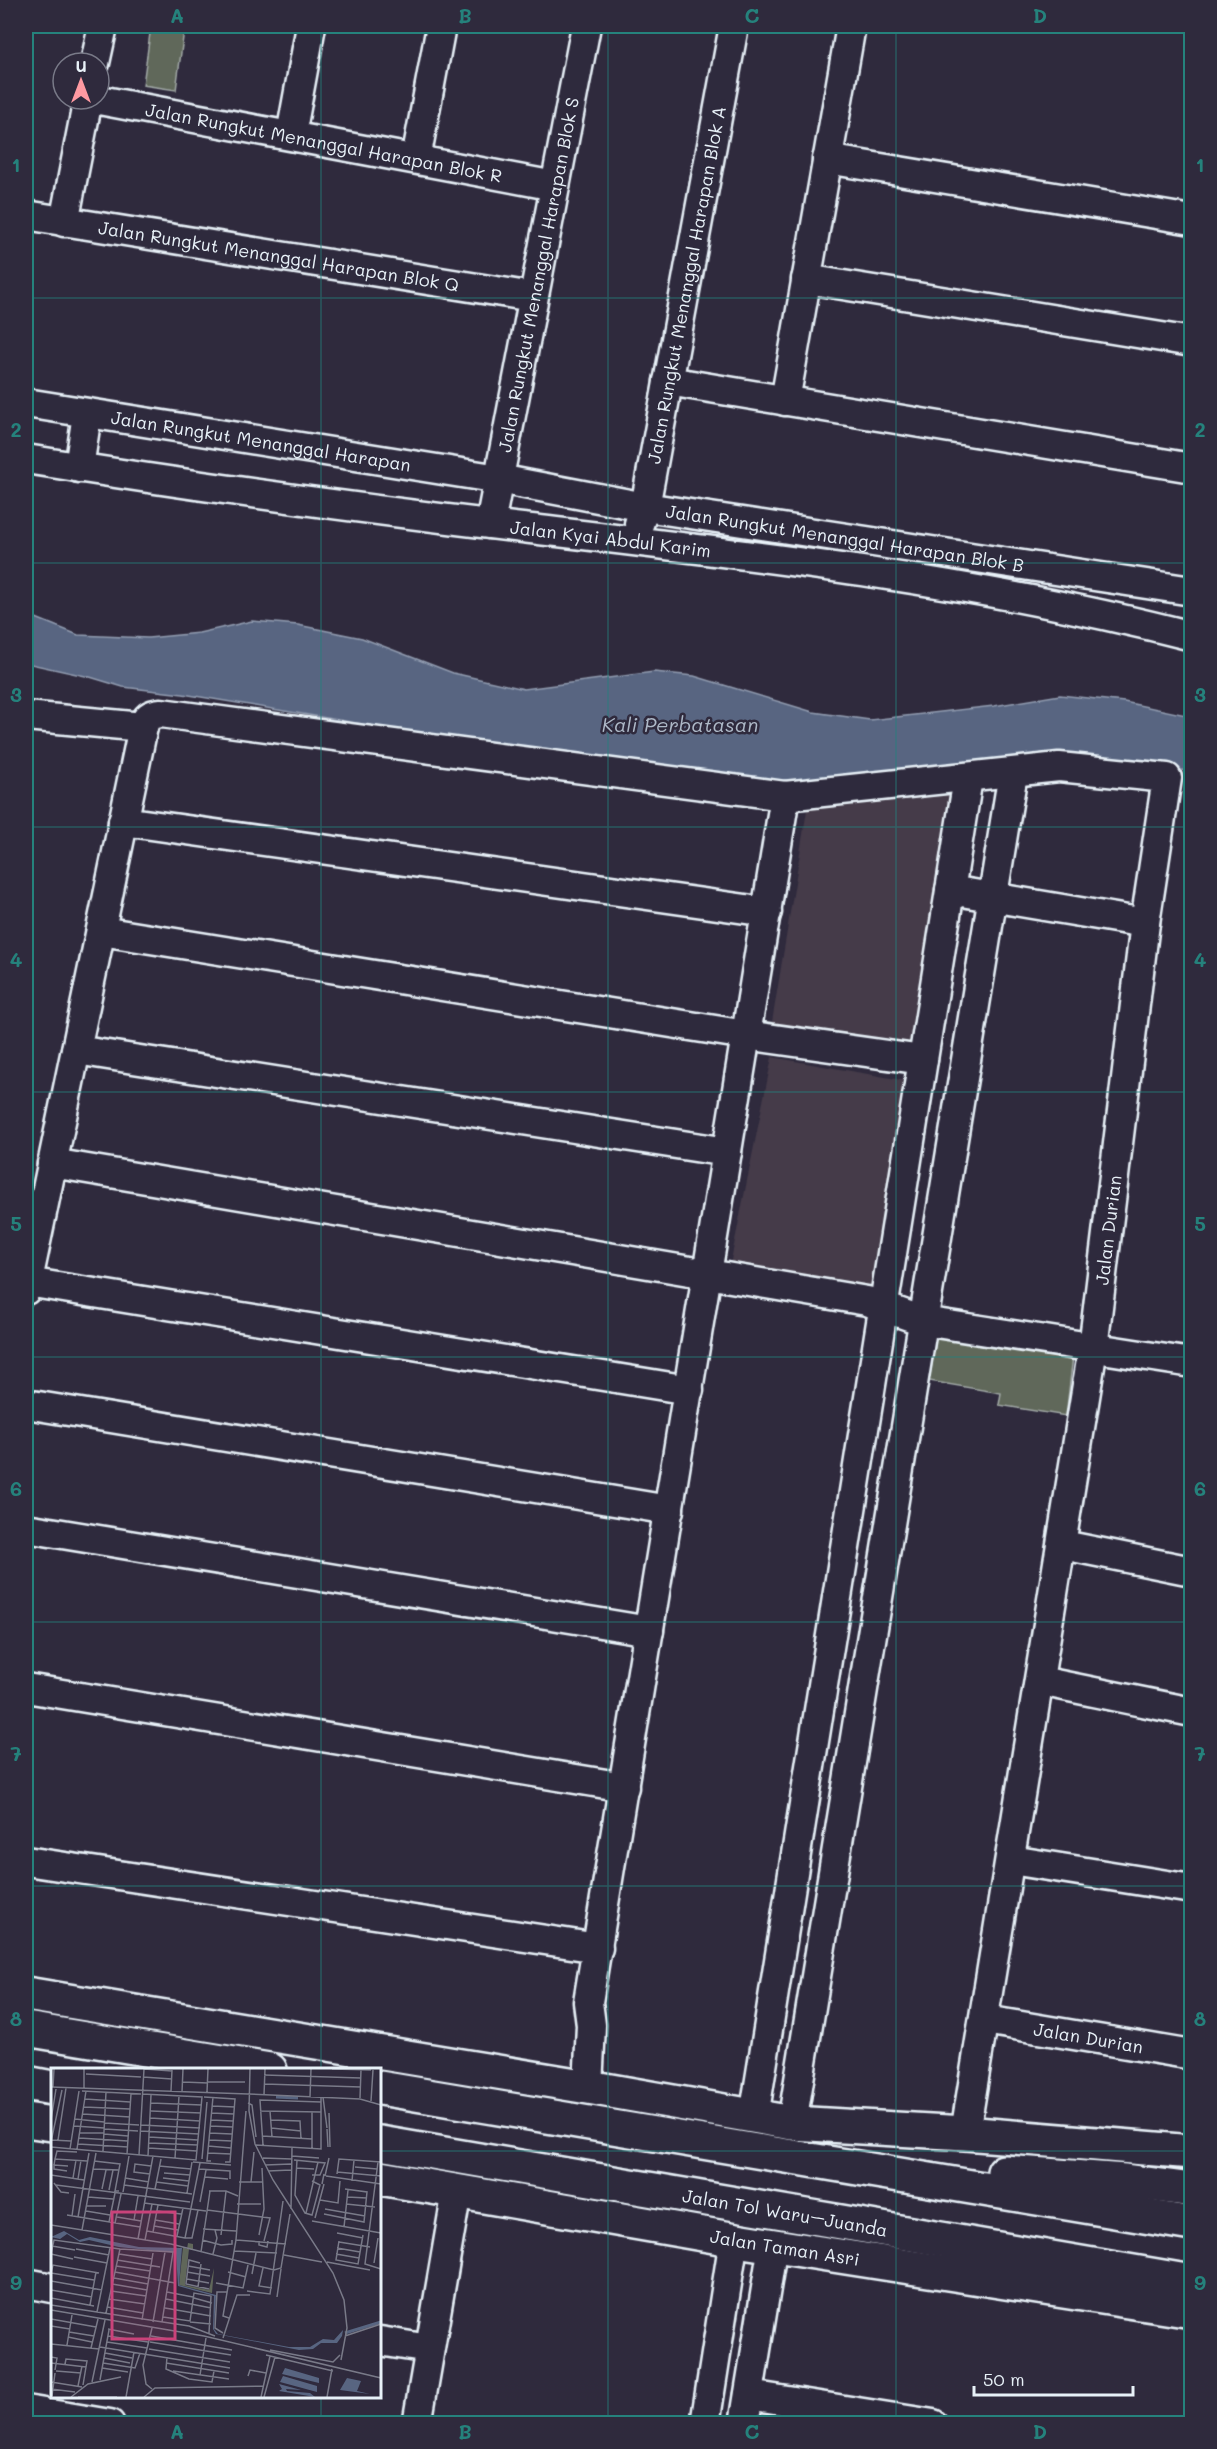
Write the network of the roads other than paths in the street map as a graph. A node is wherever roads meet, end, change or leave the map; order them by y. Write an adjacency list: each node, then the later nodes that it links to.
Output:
1 (103, 26): 7 (street)
2 (311, 26): 10 (street)
3 (441, 26): 11 (street)
4 (586, 26): 13 (street, Jalan Rungkut Menanggal Harapan Blok S)
5 (734, 26): 20 (street, Jalan Rungkut Menanggal Harapan Blok A)
6 (851, 26): 12 (street)
7 (98, 51)
8 (111, 102): 10 (street, Jalan Rungkut Menanggal Harapan Blok R)
9 (86, 111): 16 (street)
10 (291, 135): 11 (street, Jalan Rungkut Menanggal Harapan Blok R)
11 (416, 159): 13 (street, Jalan Rungkut Menanggal Harapan Blok R)
12 (827, 159): 15 (street); 17 (street)
13 (555, 186): 18 (street, Jalan Rungkut Menanggal Harapan Blok S)
14 (26, 215): 16 (street, Jalan Rungkut Menanggal Harapan Blok Q)
15 (1191, 220)
16 (64, 222): 18 (street, Jalan Rungkut Menanggal Harapan Blok Q)
17 (806, 279): 19 (street); 21 (street)
18 (533, 297): 27 (street, Jalan Rungkut Menanggal Harapan Blok S)
19 (1191, 342)
20 (668, 381): 21 (street); 28 (street, Jalan Rungkut Menanggal Harapan Blok A)
21 (785, 400): 26 (street)
22 (26, 403): 23 (street, Jalan Rungkut Menanggal Harapan)
23 (87, 414): 25 (street); 27 (street, Jalan Rungkut Menanggal Harapan)
24 (26, 459): 25 (street, Jalan Kyai Abdul Karim)
25 (80, 468): 29 (street, Jalan Kyai Abdul Karim)
26 (1191, 468)
27 (499, 479): 28 (street, Jalan Rungkut Menanggal Harapan Blok B); 29 (street, Jalan Rungkut Menanggal Harapan Blok S)
28 (645, 507): 30 (street, Jalan Rungkut Menanggal Harapan Blok A); 31 (street, Jalan Rungkut Menanggal Harapan Blok B)
29 (490, 524): 30 (street, Jalan Kyai Abdul Karim)
30 (633, 541): 32 (street, Jalan Kyai Abdul Karim)
31 (1191, 591)
32 (1191, 636)
33 (26, 716): 34 (street)
34 (143, 727): 37 (street); 38 (street)
35 (1013, 773): 36 (street); 40 (street); 42 (street, Jalan Durian)
36 (968, 778): 37 (street); 39 (street)
37 (785, 796): 41 (street)
38 (123, 821): 41 (street); 43 (street)
39 (950, 890): 40 (street); 46 (street)
40 (992, 899): 42 (street); 52 (street)
41 (767, 912): 44 (street)
42 (1145, 923): 53 (street, Jalan Durian)
43 (100, 931): 44 (street); 45 (street)
44 (746, 1035): 46 (street); 47 (street)
45 (76, 1050): 47 (street); 48 (street)
46 (923, 1060): 51 (street)
47 (728, 1152): 49 (street)
48 (52, 1163): 49 (street); 50 (street)
49 (707, 1274): 51 (street); 55 (street)
50 (26, 1286): 55 (street)
51 (883, 1307): 52 (street); 79 (street)
52 (923, 1321): 53 (street); 81 (street)
53 (1093, 1348): 54 (street); 59 (street, Jalan Durian)
54 (1191, 1363)
55 (688, 1390): 57 (street)
56 (26, 1404): 57 (street)
57 (669, 1510): 61 (street)
58 (26, 1528): 61 (street)
59 (1062, 1545): 60 (street); 62 (street, Jalan Durian)
60 (1191, 1571)
61 (649, 1630): 65 (street)
62 (1040, 1681): 64 (street); 67 (street, Jalan Durian)
63 (26, 1688): 65 (street)
64 (1191, 1712)
65 (624, 1786): 69 (street)
66 (26, 1860): 69 (street)
67 (1011, 1860): 68 (street); 71 (street, Jalan Durian)
68 (1191, 1889)
69 (598, 1948): 76 (street)
70 (26, 1994): 76 (main road)
71 (985, 2020): 73 (street, Jalan Durian); 83 (street, Jalan Durian)
72 (26, 2029): 74 (main road)
73 (1191, 2055)
74 (258, 2068)
75 (26, 2083): 77 (main road)
76 (578, 2085): 79 (main road)
77 (51, 2088)
78 (381, 2088): 86 (main road)
79 (754, 2117): 81 (main road)
80 (26, 2120): 82 (main road)
81 (792, 2123): 83 (main road)
82 (51, 2124)
83 (965, 2133): 85 (main road)
84 (381, 2143): 93 (main road, Jalan Tol Waru–Juanda)
85 (1191, 2152)
86 (807, 2158): 88 (main road); 90 (main road)
87 (381, 2178): 89 (main road, Jalan Taman Asri)
88 (1191, 2190)
89 (457, 2191): 91 (main road, Jalan Taman Asri); 98 (street)
90 (1191, 2224)
91 (734, 2239): 92 (main road, Jalan Taman Asri); 103 (street)
92 (773, 2246): 96 (main road, Jalan Taman Asri); 99 (street)
93 (1191, 2282)
94 (26, 2283): 95 (street)
95 (51, 2288)
96 (1191, 2311)
97 (381, 2341): 98 (street)
98 (429, 2349): 102 (street)
99 (748, 2395): 104 (street); 105 (street)
100 (26, 2410): 101 (street)
101 (110, 2424)
102 (417, 2424)
103 (705, 2424)
104 (744, 2424)
105 (933, 2424)

